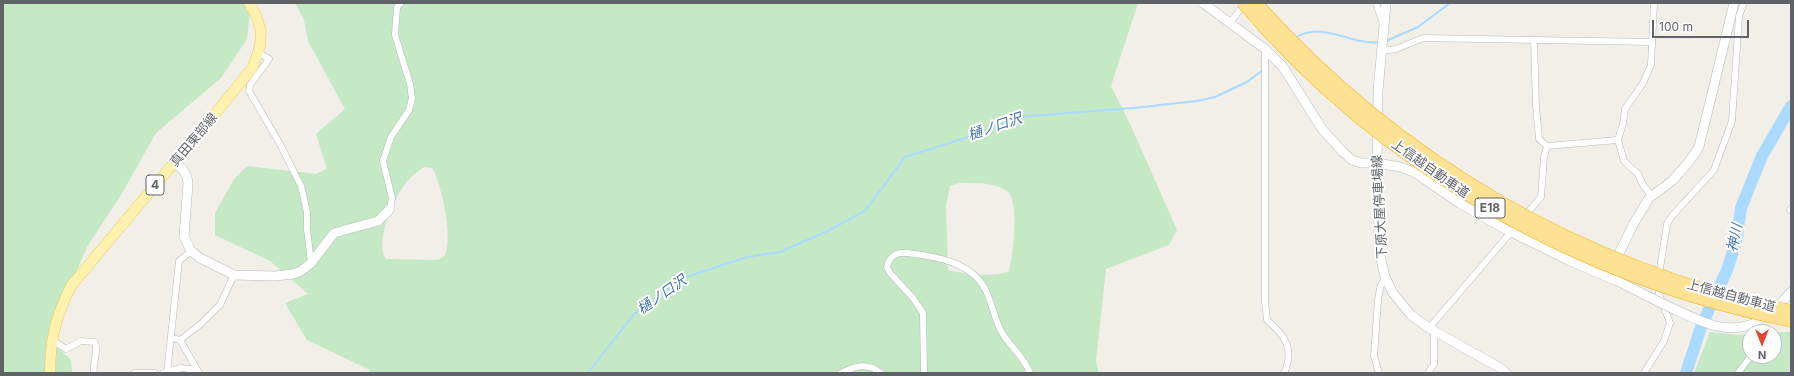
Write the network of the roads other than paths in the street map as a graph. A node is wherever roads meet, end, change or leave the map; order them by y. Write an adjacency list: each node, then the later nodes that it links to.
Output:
1 (249, 3): 17 (main road, 真田東部線 / 4)
2 (401, 3): 23 (street)
3 (1203, 3): 11 (street)
4 (1244, 3): 11 (street); 32 (highway, 上信越自動車道 / E18, bridge)
5 (1256, 3): 31 (highway, 上信越自動車道 / E18, bridge)
6 (1376, 3): 12 (street)
7 (1386, 3): 12 (street, 下原大屋停車場線)
8 (1654, 3): 14 (street)
9 (1734, 3): 22 (street)
10 (1744, 3): 54 (street)
11 (1230, 23): 16 (street)
12 (1383, 25): 15 (street, 下原大屋停車場線)
13 (1534, 40): 14 (street); 15 (street); 19 (street)
14 (1651, 42): 18 (street)
15 (1382, 44): 21 (street, 下原大屋停車場線)
16 (1265, 49): 21 (street); 50 (street)
17 (258, 52): 20 (main road, 真田東部線 / 4); 26 (street)
18 (1618, 140): 19 (street); 22 (street)
19 (1547, 146): 24 (street)
20 (175, 162): 25 (street); 37 (main road, 真田東部線 / 4)
21 (1377, 163): 24 (street); 28 (street, 下原大屋停車場線)
22 (1652, 196): 29 (street)
23 (390, 209): 26 (street)
24 (1510, 231): 29 (street); 35 (street)
25 (191, 251): 27 (street); 36 (street)
26 (310, 263): 27 (street)
27 (234, 275): 38 (street)
28 (1385, 277): 35 (street, 下原大屋停車場線); 51 (street)
29 (1612, 279): 34 (street, bridge)
30 (1791, 292): 33 (street)
31 (1791, 311)
32 (1791, 321)
33 (1753, 324)
34 (1742, 327)
35 (1431, 329): 52 (street); 53 (street, 下原大屋停車場線)
36 (172, 338): 38 (street); 45 (street)
37 (52, 340): 41 (main road, 真田東部線 / 4); 42 (street)
38 (180, 340): 40 (street)
39 (1745, 364): 55 (street)
40 (198, 371): 45 (street)
41 (50, 373)
42 (94, 373)
43 (134, 373): 44 (street)
44 (155, 373)
45 (166, 373)
46 (841, 373): 47 (street)
47 (881, 373)
48 (924, 373): 49 (street)
49 (1030, 373)
50 (1284, 373)
51 (1378, 373)
52 (1428, 373)
53 (1506, 373)
54 (1644, 373)
55 (1738, 373)

